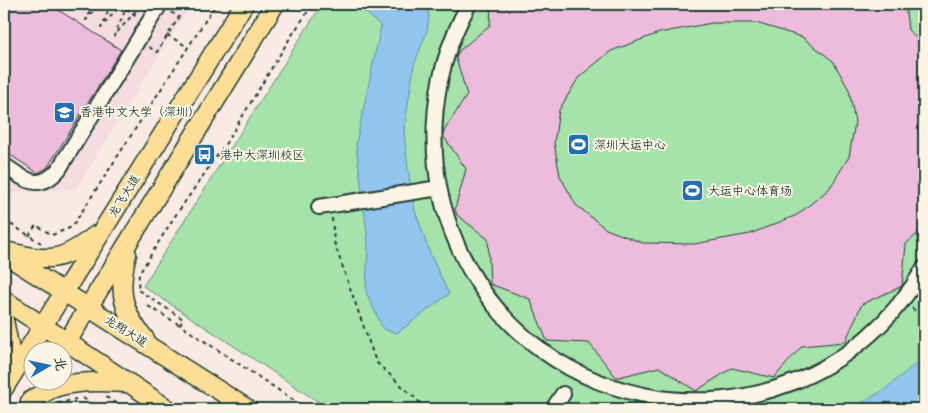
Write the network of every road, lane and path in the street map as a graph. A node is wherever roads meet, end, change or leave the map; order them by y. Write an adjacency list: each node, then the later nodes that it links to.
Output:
1 (93, 4): 2 (path)
2 (99, 4)
3 (111, 4): 4 (path)
4 (120, 4): 13 (path)
5 (128, 4): 13 (path)
6 (142, 4): 14 (path)
7 (160, 4): 15 (street); 16 (path)
8 (216, 4): 18 (path)
9 (244, 4): 23 (main road, 龙飞大道)
10 (275, 4): 25 (main road)
11 (314, 4): 36 (path)
12 (469, 4): 20 (street)
13 (126, 9): 14 (path); 14 (path)
14 (134, 14): 15 (path)
15 (148, 23): 17 (street)
16 (167, 35): 17 (path); 18 (path)
17 (138, 40): 19 (street)
18 (188, 47): 24 (path)
19 (4, 165)
20 (439, 188): 21 (street); 31 (street)
21 (325, 207): 54 (path)
22 (4, 220): 24 (path)
23 (104, 228): 27 (main road); 29 (main road, 龙飞大道)
24 (29, 236): 26 (path)
25 (132, 238): 33 (main road); 40 (main road)
26 (47, 246)
27 (4, 252): 29 (main road, 龙翔大道)
28 (924, 268): 31 (street)
29 (63, 292): 33 (main road, 龙翔大道); 37 (main road, 龙飞大道)
30 (4, 300): 37 (main road)
31 (903, 300): 34 (path)
32 (148, 306): 36 (path)
33 (89, 308): 39 (main road); 40 (main road, 龙翔大道)
34 (924, 319)
35 (4, 320): 43 (main road)
36 (180, 325): 53 (path)
37 (42, 326): 38 (main road); 43 (main road, 龙飞大道)
38 (58, 340)
39 (69, 340)
40 (153, 349): 52 (main road, 龙翔大道)
41 (72, 350): 42 (main road)
42 (128, 382): 47 (main road); 51 (main road)
43 (4, 386)
44 (37, 390): 47 (main road)
45 (100, 393): 50 (path)
46 (563, 394): 55 (street)
47 (27, 405)
48 (52, 409): 49 (path)
49 (99, 409)
50 (124, 409)
51 (168, 409)
52 (248, 409)
53 (307, 409)
54 (427, 409)
55 (553, 409)

